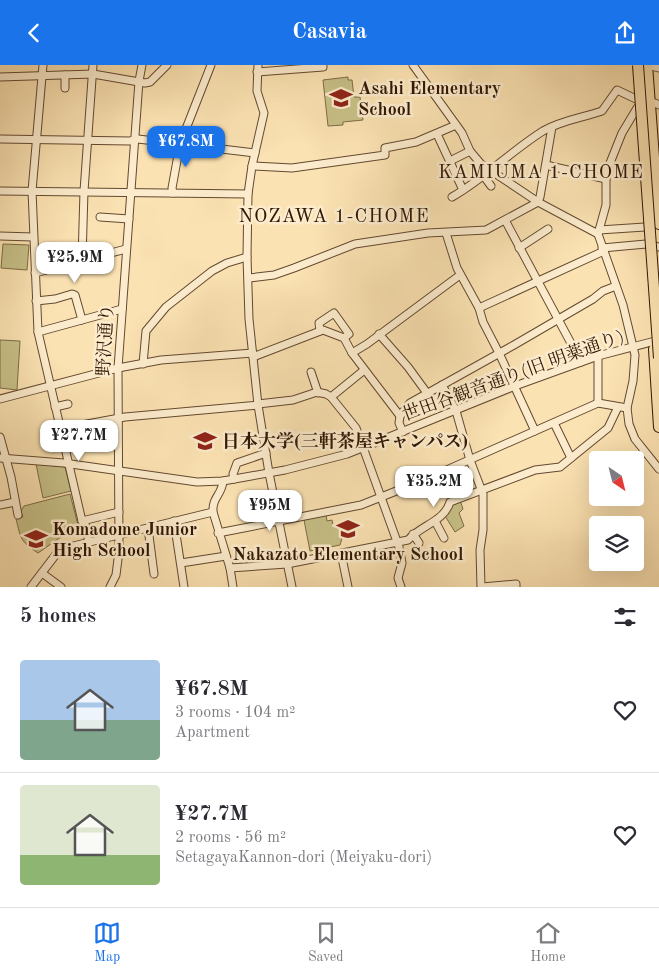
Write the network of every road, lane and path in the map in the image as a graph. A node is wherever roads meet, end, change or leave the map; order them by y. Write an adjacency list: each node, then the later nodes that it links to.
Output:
1 (42, 65): 15 (street)
2 (93, 65): 13 (street)
3 (142, 65): 17 (street, 野沢通り)
4 (167, 65): 17 (street)
5 (211, 65): 27 (street)
6 (323, 65): 12 (street)
7 (413, 65): 20 (street)
8 (634, 65): 19 (highway)
9 (638, 65): 86 (highway, bridge)
10 (646, 65): 11 (street); 49 (highway); 65 (highway)
11 (659, 68)
12 (258, 69): 29 (street)
13 (93, 74): 14 (street); 17 (street); 26 (street)
14 (65, 75): 15 (street); 18 (street)
15 (42, 76): 16 (street); 24 (street)
16 (0, 77)
17 (139, 81): 25 (street, 野沢通り)
18 (65, 88)
19 (636, 103): 21 (street); 35 (street); 50 (highway)
20 (456, 125): 22 (street); 28 (street)
21 (552, 127): 31 (street); 33 (street)
22 (437, 134): 30 (street); 32 (street)
23 (0, 139): 24 (street)
24 (36, 140): 26 (street); 39 (street)
25 (134, 140): 26 (street); 27 (street); 41 (street, 野沢通り)
26 (88, 141): 40 (street)
27 (180, 144): 29 (street); 42 (street)
28 (470, 151): 30 (street); 33 (street)
29 (255, 153): 32 (street)
30 (450, 161): 37 (street)
31 (546, 165): 35 (street); 45 (street)
32 (252, 166): 43 (street)
33 (489, 169): 34 (street); 45 (street)
34 (483, 175): 36 (street); 37 (street)
35 (606, 179): 52 (street)
36 (491, 186)
37 (463, 189): 44 (street)
38 (0, 191): 39 (street)
39 (32, 191): 40 (street); 55 (street)
40 (84, 191): 41 (street); 64 (street)
41 (130, 192): 42 (street); 47 (street, 野沢通り)
42 (173, 193): 43 (street)
43 (248, 194): 63 (street)
44 (452, 197)
45 (538, 202): 48 (street); 52 (street)
46 (100, 217): 47 (street)
47 (129, 219): 60 (street, 野沢通り)
48 (505, 220): 53 (street); 59 (street)
49 (659, 224)
50 (645, 227): 52 (street); 56 (highway)
51 (548, 229): 59 (street)
52 (599, 232): 61 (street)
53 (446, 233): 67 (street); 68 (street)
54 (0, 236): 55 (street)
55 (33, 237): 66 (street)
56 (646, 244): 58 (street); 61 (street); 80 (highway)
57 (98, 247): 62 (street)
58 (659, 247)
59 (518, 248): 69 (street)
60 (126, 249): 62 (street); 73 (street, 野沢通り)
61 (603, 250): 69 (street); 70 (street)
62 (98, 256): 64 (street)
63 (247, 257): 68 (street); 88 (street)
64 (82, 260): 66 (street)
65 (659, 272)
66 (35, 273): 71 (street)
67 (460, 275): 72 (street); 78 (street)
68 (249, 278): 84 (street)
69 (537, 282): 72 (street); 74 (street)
70 (616, 286): 74 (street); 81 (street)
71 (36, 301): 75 (street); 77 (street)
72 (479, 308): 83 (street)
73 (122, 309): 75 (street); 89 (street, 野沢通り)
74 (558, 319): 83 (street); 87 (street)
75 (82, 320): 77 (street)
76 (320, 331): 79 (street); 79 (street); 84 (street)
77 (38, 332): 92 (street)
78 (379, 334): 82 (street); 96 (street)
79 (344, 338): 82 (street)
80 (656, 340): 81 (street, 世田谷観音通り(旧 明薬通り)); 109 (highway)
81 (633, 346): 85 (street, 世田谷観音通り(旧 明薬通り)); 104 (street)
82 (352, 353): 106 (street)
83 (499, 353): 93 (street); 94 (street)
84 (253, 355): 88 (street); 101 (street)
85 (598, 356): 87 (street, 世田谷観音通り(旧 明薬通り)); 99 (street)
86 (659, 358)
87 (581, 362): 94 (street, 世田谷観音通り(旧 明薬通り))
88 (143, 364): 89 (street)
89 (118, 368): 92 (street); 107 (street, 野沢通り)
90 (363, 371): 97 (street)
91 (311, 372): 95 (street)
92 (50, 385): 98 (street); 102 (street)
93 (442, 385): 96 (street); 105 (street)
94 (515, 386): 105 (street, 世田谷観音通り(旧 明薬通り)); 111 (street)
95 (318, 393): 97 (street); 101 (street)
96 (427, 393): 106 (street)
97 (331, 397): 114 (street)
98 (0, 399)
99 (598, 403): 103 (street); 108 (street)
100 (68, 404): 102 (street)
101 (258, 404): 107 (street); 115 (street)
102 (55, 407): 110 (street)
103 (618, 407): 104 (street); 117 (street)
104 (627, 408): 120 (street)
105 (456, 411): 112 (street, 世田谷観音通り(旧 明薬通り)); 118 (street)
106 (400, 416): 112 (street)
107 (118, 418): 110 (street); 121 (street, 野沢通り)
108 (554, 423): 111 (street); 117 (street)
109 (659, 427)
110 (60, 429): 119 (street)
111 (535, 431): 118 (street)
112 (403, 432): 114 (street, 世田谷観音通り(旧 明薬通り))
113 (0, 437): 116 (street)
114 (364, 448): 122 (street, 世田谷観音通り(旧 明薬通り)); 126 (street)
115 (266, 453): 122 (street); 123 (street)
116 (2, 458): 119 (street, 世田谷観音通り(旧 明薬通り)); 127 (street)
117 (571, 458): 125 (street)
118 (470, 460): 125 (street); 126 (street)
119 (68, 464): 121 (street, 世田谷観音通り(旧 明薬通り)); 132 (street)
120 (659, 469)
121 (119, 470): 124 (street, 世田谷観音通り(旧 明薬通り)); 129 (street, 野沢通り)
122 (269, 473): 123 (street, 世田谷観音通り(旧 明薬通り)); 135 (street)
123 (234, 479): 124 (street, 世田谷観音通り(旧 明薬通り))
124 (223, 481): 130 (street)
125 (483, 492): 134 (street); 159 (street)
126 (382, 498): 135 (street); 142 (street)
127 (15, 502): 128 (street); 131 (street)
128 (0, 505)
129 (119, 512): 132 (street); 139 (street, 野沢通り)
130 (213, 512): 133 (street); 137 (street)
131 (18, 515)
132 (82, 521): 141 (street)
133 (174, 521): 136 (street); 146 (street)
134 (436, 521): 138 (street); 140 (street)
135 (279, 522): 137 (street); 147 (street)
136 (148, 528): 139 (street); 150 (street)
137 (218, 533): 145 (street)
138 (413, 534): 142 (street); 143 (street)
139 (120, 535): 141 (street); 153 (street, 野沢通り)
140 (444, 538)
141 (89, 542): 149 (street)
142 (398, 543): 144 (street); 158 (street)
143 (419, 543)
144 (341, 553): 147 (street); 157 (street)
145 (226, 556): 146 (street); 148 (street)
146 (181, 563): 154 (street)
147 (287, 564): 148 (street); 156 (street)
148 (230, 568): 155 (street)
149 (42, 573): 151 (street); 152 (street)
150 (154, 574)
151 (31, 587)
152 (61, 587)
153 (110, 587)
154 (184, 587)
155 (233, 587)
156 (292, 587)
157 (348, 587)
158 (401, 587)
159 (481, 587): 160 (street)
160 (516, 587)

